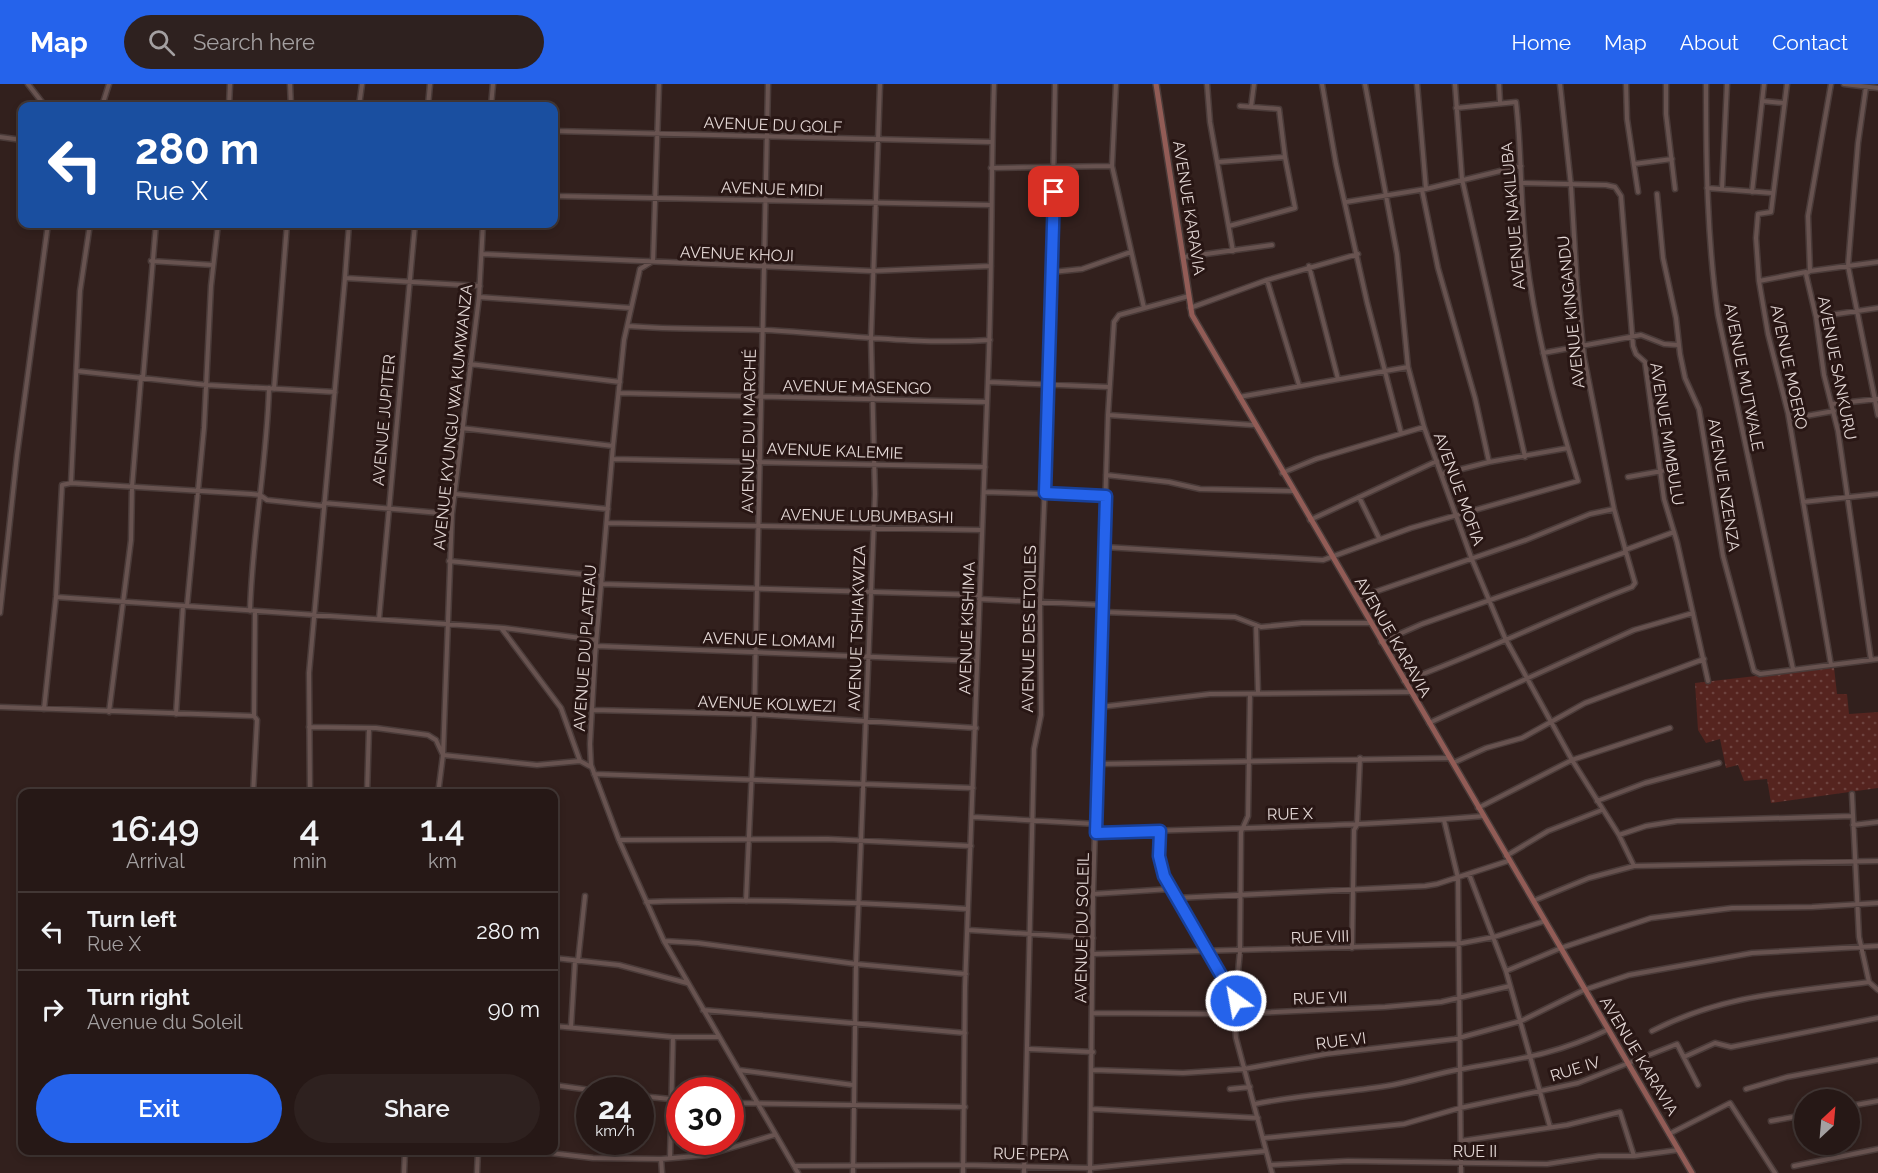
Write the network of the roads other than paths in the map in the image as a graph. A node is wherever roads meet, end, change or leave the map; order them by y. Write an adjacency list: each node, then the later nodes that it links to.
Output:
1 (28, 84): 34 (street)
2 (109, 84): 35 (street)
3 (230, 84): 36 (street)
4 (290, 84): 37 (street)
5 (362, 84): 38 (street)
6 (430, 84): 39 (street)
7 (494, 84): 40 (street)
8 (659, 84): 47 (street)
9 (768, 84): 48 (street, AVENUE DU MARCHÉ)
10 (880, 84): 51 (street, AVENUE TSHIAKWIZA)
11 (994, 84): 52 (street, AVENUE KISHIMA)
12 (1055, 84): 60 (street, AVENUE DES ETOILES)
13 (1116, 84): 57 (street)
14 (1156, 84): 93 (street, AVENUE KARAVIA)
15 (1207, 84): 55 (street)
16 (1254, 84): 44 (street)
17 (1322, 84): 76 (street)
18 (1365, 84): 73 (street, AVENUE MOFIA)
19 (1417, 84): 65 (street)
20 (1455, 84): 45 (street)
21 (1498, 84): 41 (street)
22 (1560, 84): 63 (street, AVENUE KINGANDU)
23 (1626, 84): 56 (street)
24 (1666, 84): 54 (street)
25 (1706, 84): 64 (street, AVENUE MUTWALE)
26 (1727, 84): 67 (street)
27 (1764, 84): 33 (street)
28 (1786, 84): 42 (street, AVENUE MOERO)
29 (1831, 84): 104 (street, AVENUE SANKURU)
30 (1844, 84): 31 (street)
31 (1866, 87): 32 (street); 101 (street)
32 (1878, 88)
33 (1762, 101): 42 (street); 69 (street)
34 (42, 102)
35 (103, 102)
36 (229, 102)
37 (291, 102)
38 (360, 102)
39 (428, 102)
40 (492, 102)
41 (1500, 102): 45 (street); 58 (street, AVENUE NAKILUBA)
42 (1784, 103): 70 (street, AVENUE MOERO)
43 (1240, 106): 44 (street)
44 (1251, 107): 53 (street)
45 (1456, 108): 61 (street)
46 (558, 131): 47 (street, AVENUE DU GOLF)
47 (657, 134): 48 (street, AVENUE DU GOLF); 74 (street)
48 (768, 135): 51 (street, AVENUE DU GOLF); 75 (street, AVENUE DU MARCHÉ)
49 (0, 137): 50 (street)
50 (18, 139)
51 (878, 140): 52 (street, AVENUE DU GOLF); 77 (street, AVENUE TSHIAKWIZA)
52 (992, 142): 59 (street, AVENUE KISHIMA)
53 (1285, 157): 55 (street); 79 (street)
54 (1672, 159): 56 (street); 66 (street)
55 (1218, 162): 79 (street)
56 (1634, 164): 68 (street)
57 (1112, 166): 60 (street); 90 (street)
58 (1521, 166): 61 (street); 62 (street, AVENUE NAKILUBA)
59 (991, 168): 60 (street); 78 (street, AVENUE KISHIMA)
60 (1054, 168): 103 (street, AVENUE DES ETOILES)
61 (1462, 179): 65 (street); 157 (street)
62 (1522, 183): 63 (street, AVENUE MIMBULU); 125 (street, AVENUE NAKILUBA)
63 (1571, 186): 120 (street, AVENUE MIMBULU); 123 (street, AVENUE KINGANDU)
64 (1707, 188): 67 (street); 233 (street, AVENUE MUTWALE)
65 (1424, 189): 73 (street); 161 (street)
66 (1675, 189)
67 (1722, 189): 69 (street)
68 (1638, 192)
69 (1752, 192): 70 (street)
70 (1773, 193): 108 (street, AVENUE MOERO)
71 (1657, 194): 124 (street, AVENUE NZENZA)
72 (558, 196): 74 (street, AVENUE MIDI)
73 (1385, 196): 76 (street); 127 (street, AVENUE MOFIA)
74 (655, 197): 75 (street, AVENUE MIDI); 95 (street)
75 (766, 200): 77 (street, AVENUE MIDI); 98 (street, AVENUE DU MARCHÉ)
76 (1346, 202): 92 (street)
77 (877, 203): 78 (street, AVENUE MIDI); 102 (street, AVENUE TSHIAKWIZA)
78 (990, 204): 99 (street, AVENUE KISHIMA)
79 (1229, 226): 89 (street)
80 (47, 228): 214 (street)
81 (89, 228): 128 (street)
82 (156, 228): 94 (street)
83 (218, 228): 97 (street)
84 (287, 228): 138 (street)
85 (350, 228): 105 (street)
86 (415, 228): 107 (street, AVENUE JUPITER)
87 (483, 228): 91 (street, AVENUE KYUNGU WA KUMWANZA)
88 (1272, 245): 89 (street)
89 (1233, 251): 93 (street)
90 (1131, 252): 103 (street); 113 (street)
91 (482, 254): 95 (street, AVENUE KHOJI); 109 (street, AVENUE KYUNGU WA KUMWANZA)
92 (1358, 254): 100 (street); 129 (street)
93 (1184, 257): 110 (street, AVENUE KARAVIA)
94 (152, 261): 97 (street); 130 (street)
95 (653, 261): 98 (street, AVENUE KHOJI); 112 (street, AVENUE DU PLATEAU)
96 (1878, 262): 101 (street)
97 (213, 265): 134 (street)
98 (764, 266): 102 (street, AVENUE KHOJI); 119 (street, AVENUE DU MARCHÉ)
99 (991, 266): 102 (street, AVENUE KHOJI); 122 (street, AVENUE KISHIMA)
100 (1309, 266): 106 (street); 131 (street)
101 (1848, 266): 104 (street); 116 (street)
102 (874, 271): 121 (street, AVENUE TSHIAKWIZA)
103 (1052, 272): 136 (street, AVENUE DES ETOILES)
104 (1808, 272): 108 (street); 117 (street, AVENUE SANKURU)
105 (345, 278): 107 (street); 139 (street)
106 (1267, 280): 114 (street); 135 (street)
107 (409, 281): 109 (street); 185 (street, AVENUE JUPITER)
108 (1759, 281): 150 (street, AVENUE MOERO)
109 (480, 286): 111 (street, AVENUE KYUNGU WA KUMWANZA)
110 (1189, 296): 113 (street, AVENUE DU SOLEIL); 114 (street, AVENUE KARAVIA)
111 (479, 297): 112 (street); 126 (street, AVENUE KYUNGU WA KUMWANZA)
112 (631, 308): 118 (street, AVENUE DU PLATEAU)
113 (1144, 308): 137 (street, AVENUE DU SOLEIL)
114 (1190, 308): 142 (street, AVENUE KARAVIA)
115 (1878, 308): 116 (street)
116 (1855, 312): 117 (street); 144 (street)
117 (1816, 317): 146 (street, AVENUE SANKURU)
118 (628, 326): 119 (street); 132 (street, AVENUE DU PLATEAU)
119 (763, 330): 121 (street); 141 (street, AVENUE DU MARCHÉ)
120 (1632, 336): 123 (street); 124 (street); 164 (street, AVENUE MIMBULU)
121 (871, 338): 122 (street); 143 (street, AVENUE TSHIAKWIZA)
122 (990, 340): 133 (street, AVENUE KISHIMA)
123 (1584, 344): 125 (street); 184 (street, AVENUE KINGANDU)
124 (1678, 345): 233 (street, AVENUE NZENZA)
125 (1543, 353): 156 (street, AVENUE NAKILUBA)
126 (470, 364): 132 (street); 153 (street, AVENUE KYUNGU WA KUMWANZA)
127 (1407, 367): 129 (street); 152 (street, AVENUE MOFIA)
128 (77, 371): 130 (street); 169 (street)
129 (1385, 371): 131 (street); 154 (street)
130 (142, 378): 134 (street); 170 (street)
131 (1338, 379): 135 (street)
132 (620, 382): 140 (street, AVENUE DU PLATEAU)
133 (988, 382): 136 (street); 145 (street, AVENUE KISHIMA)
134 (207, 385): 138 (street); 172 (street)
135 (1299, 385): 142 (street)
136 (1049, 386): 137 (street); 174 (street, AVENUE DES ETOILES)
137 (1109, 387): 149 (street, AVENUE DU SOLEIL)
138 (271, 389): 139 (street); 177 (street)
139 (335, 392): 182 (street)
140 (619, 393): 141 (street, AVENUE MASENGO); 155 (street, AVENUE DU PLATEAU)
141 (762, 396): 143 (street, AVENUE MASENGO); 159 (street, AVENUE DU MARCHÉ)
142 (1238, 397): 151 (street, AVENUE KARAVIA)
143 (871, 399): 145 (street, AVENUE MASENGO); 162 (street, AVENUE TSHIAKWIZA)
144 (1876, 400): 146 (street); 148 (street)
145 (987, 402): 163 (street, AVENUE KISHIMA)
146 (1832, 404): 147 (street, AVENUE SANKURU)
147 (1833, 411): 150 (street); 180 (street, AVENUE SANKURU)
148 (1878, 415)
149 (1108, 416): 151 (street); 167 (street, AVENUE DU SOLEIL)
150 (1789, 419): 181 (street, AVENUE MOERO)
151 (1253, 425): 165 (street, AVENUE KARAVIA)
152 (1424, 427): 154 (street); 160 (street, AVENUE MOFIA)
153 (461, 428): 155 (street); 175 (street, AVENUE KYUNGU WA KUMWANZA)
154 (1401, 433): 165 (street)
155 (613, 446): 158 (street, AVENUE DU PLATEAU)
156 (1568, 448): 157 (street); 187 (street, AVENUE NAKILUBA)
157 (1525, 457): 161 (street)
158 (612, 459): 159 (street, AVENUE KALEMIE); 183 (street, AVENUE DU PLATEAU)
159 (760, 460): 162 (street, AVENUE KALEMIE); 190 (street, AVENUE DU MARCHÉ)
160 (1437, 462): 166 (street, AVENUE MOFIA); 179 (street)
161 (1489, 462): 166 (street)
162 (873, 464): 163 (street, AVENUE KALEMIE); 191 (street, AVENUE TSHIAKWIZA)
163 (985, 467): 173 (street, AVENUE KISHIMA)
164 (1662, 471): 168 (street); 193 (street, AVENUE MIMBULU)
165 (1282, 473): 171 (street, AVENUE KARAVIA)
166 (1442, 474): 187 (street, AVENUE MOFIA)
167 (1106, 476): 171 (street); 178 (street, AVENUE DU SOLEIL)
168 (1628, 477)
169 (70, 483): 170 (street); 204 (street)
170 (132, 487): 172 (street); 207 (street)
171 (1293, 491): 188 (street, AVENUE KARAVIA)
172 (197, 492): 177 (street); 211 (street)
173 (984, 492): 174 (street); 192 (street, AVENUE KISHIMA)
174 (1045, 493): 178 (street); 208 (street, AVENUE DES ETOILES)
175 (455, 494): 183 (street); 186 (street, AVENUE KYUNGU WA KUMWANZA)
176 (1878, 494): 180 (street)
177 (260, 495): 182 (street); 212 (street)
178 (1106, 496): 195 (street, AVENUE DU SOLEIL)
179 (1359, 497): 188 (street); 194 (street)
180 (1849, 497): 181 (street); 230 (street, AVENUE SANKURU)
181 (1803, 502): 232 (street, AVENUE MOERO)
182 (324, 504): 185 (street); 216 (street)
183 (608, 509): 189 (street, AVENUE DU PLATEAU)
184 (1614, 509): 196 (street, AVENUE KINGANDU); 198 (street)
185 (388, 510): 186 (street); 217 (street, AVENUE JUPITER)
186 (452, 514): 199 (street, AVENUE KYUNGU WA KUMWANZA)
187 (1456, 514): 194 (street); 198 (street, AVENUE MOFIA)
188 (1310, 520): 197 (street, AVENUE KARAVIA)
189 (607, 523): 190 (street, AVENUE LUBUMBASHI); 200 (street, AVENUE DU PLATEAU)
190 (759, 527): 191 (street, AVENUE LUBUMBASHI); 202 (street, AVENUE DU MARCHÉ)
191 (873, 527): 192 (street, AVENUE LUBUMBASHI); 203 (street, AVENUE TSHIAKWIZA)
192 (982, 530): 205 (street, AVENUE KISHIMA)
193 (1674, 532): 196 (street); 215 (street, AVENUE MIMBULU)
194 (1379, 538): 197 (street)
195 (1105, 547): 197 (street); 210 (street, AVENUE DU SOLEIL)
196 (1625, 551): 209 (street); 222 (street, AVENUE KINGANDU)
197 (1331, 557): 206 (street, AVENUE KARAVIA)
198 (1471, 557): 206 (street); 209 (street, AVENUE MOFIA)
199 (449, 561): 200 (street); 219 (street, AVENUE KYUNGU WA KUMWANZA)
200 (602, 576): 201 (street, AVENUE DU PLATEAU)
201 (601, 584): 202 (street); 223 (street, AVENUE DU PLATEAU)
202 (757, 589): 203 (street); 226 (street, AVENUE DU MARCHÉ)
203 (869, 591): 205 (street); 227 (street, AVENUE TSHIAKWIZA)
204 (56, 597): 207 (street); 242 (street)
205 (979, 597): 208 (street); 231 (street, AVENUE KISHIMA)
206 (1355, 598): 218 (street, AVENUE KARAVIA)
207 (123, 602): 211 (street); 244 (street)
208 (1040, 603): 210 (street); 280 (street, AVENUE DES ETOILES)
209 (1489, 603): 222 (street, AVENUE MOFIA); 224 (street)
210 (1103, 605): 213 (street, AVENUE DU SOLEIL)
211 (185, 606): 212 (street); 245 (street)
212 (252, 611): 216 (street); 247 (street)
213 (1103, 612): 220 (street); 241 (street, AVENUE DU SOLEIL)
214 (0, 613)
215 (1693, 614): 228 (street, AVENUE MIMBULU); 234 (street)
216 (314, 616): 217 (street); 251 (street)
217 (379, 619): 219 (street)
218 (1369, 623): 220 (street); 224 (street, AVENUE KARAVIA)
219 (447, 624): 221 (street); 255 (street, AVENUE KYUNGU WA KUMWANZA)
220 (1256, 625): 238 (street)
221 (501, 628): 223 (street); 259 (street)
222 (1506, 639): 234 (street, AVENUE MOFIA); 235 (street)
223 (596, 640): 225 (street, AVENUE DU PLATEAU)
224 (1381, 643): 235 (street, AVENUE KARAVIA)
225 (596, 646): 226 (street, AVENUE LOMAMI); 243 (street, AVENUE DU PLATEAU)
226 (756, 653): 227 (street, AVENUE LOMAMI); 246 (street, AVENUE DU MARCHÉ)
227 (868, 656): 231 (street, AVENUE LOMAMI); 248 (street, AVENUE TSHIAKWIZA)
228 (1704, 659): 236 (street, AVENUE MIMBULU); 249 (street)
229 (1878, 659): 230 (street)
230 (1871, 660): 232 (street)
231 (977, 661): 253 (street, AVENUE KISHIMA)
232 (1831, 665): 233 (street)
233 (1793, 669)
234 (1527, 680): 249 (street, AVENUE MOFIA); 250 (street)
235 (1403, 681): 237 (street, AVENUE KARAVIA)
236 (1708, 681)
237 (1410, 692): 238 (street); 250 (street, AVENUE KARAVIA)
238 (1258, 693): 239 (street)
239 (1250, 694): 241 (street); 260 (street)
240 (0, 707): 242 (street)
241 (1100, 707): 262 (street, AVENUE DU SOLEIL)
242 (44, 709): 244 (street)
243 (593, 710): 246 (street, AVENUE KOLWEZI); 263 (street, AVENUE DU PLATEAU)
244 (109, 712): 245 (street)
245 (176, 714): 247 (street)
246 (754, 714): 248 (street, AVENUE KOLWEZI); 265 (street, AVENUE DU MARCHÉ)
247 (254, 716): 268 (street)
248 (867, 721): 253 (street, AVENUE KOLWEZI); 266 (street, AVENUE TSHIAKWIZA)
249 (1550, 721): 257 (street); 258 (street, AVENUE MOFIA)
250 (1429, 723): 257 (street, AVENUE KARAVIA)
251 (309, 727): 252 (street); 269 (street)
252 (369, 728): 255 (street); 270 (street)
253 (976, 728): 267 (street, AVENUE KISHIMA)
254 (1670, 728): 258 (street)
255 (443, 755): 259 (street); 271 (street, AVENUE KYUNGU WA KUMWANZA)
256 (1360, 758): 257 (street); 260 (street); 283 (street)
257 (1451, 760): 274 (street, AVENUE KARAVIA)
258 (1572, 760): 273 (street, AVENUE MOFIA); 274 (street)
259 (580, 761): 263 (street)
260 (1249, 761): 262 (street); 285 (street)
261 (1719, 763): 273 (street)
262 (1098, 764): 282 (street, AVENUE DU SOLEIL)
263 (592, 767): 264 (street, AVENUE DU PLATEAU)
264 (594, 774): 265 (street); 290 (street, AVENUE DU PLATEAU)
265 (752, 778): 266 (street); 289 (street, AVENUE DU MARCHÉ)
266 (862, 783): 267 (street); 291 (street, AVENUE TSHIAKWIZA)
267 (973, 788): 278 (street, AVENUE KISHIMA)
268 (253, 789)
269 (310, 789)
270 (367, 789)
271 (439, 789)
272 (1852, 794): 277 (street)
273 (1598, 801): 275 (street, AVENUE MOFIA)
274 (1478, 808): 276 (street, AVENUE KARAVIA)
275 (1602, 810): 288 (street, AVENUE MOFIA); 293 (street)
276 (1484, 816): 279 (street, RUE X); 293 (street, AVENUE KARAVIA)
277 (1853, 816): 284 (street); 288 (street)
278 (973, 817): 280 (street); 292 (street, AVENUE KISHIMA)
279 (1443, 820): 283 (street, RUE X); 298 (street)
280 (1034, 822): 282 (street); 314 (street, AVENUE DES ETOILES)
281 (1878, 822): 284 (street)
282 (1096, 824): 287 (street, AVENUE DU SOLEIL)
283 (1358, 825): 285 (street, RUE X); 300 (street)
284 (1853, 825): 295 (street)
285 (1242, 827): 286 (street, RUE X); 302 (street)
286 (1160, 831): 287 (street, RUE X); 299 (street)
287 (1096, 833): 301 (street, AVENUE DU SOLEIL)
288 (1618, 835): 296 (street, AVENUE MOFIA)
289 (748, 839): 290 (street); 291 (street); 305 (street, AVENUE DU MARCHÉ)
290 (619, 840): 307 (street, AVENUE DU PLATEAU)
291 (861, 841): 292 (street); 308 (street, AVENUE TSHIAKWIZA)
292 (971, 846): 311 (street, AVENUE KISHIMA)
293 (1507, 858): 297 (street); 306 (street, AVENUE KARAVIA)
294 (1878, 861): 295 (street)
295 (1854, 862): 296 (street); 310 (street)
296 (1634, 866): 306 (street)
297 (1469, 874): 298 (street); 315 (street)
298 (1458, 878): 300 (street); 318 (street)
299 (1170, 889): 301 (street); 304 (street)
300 (1353, 889): 302 (street); 321 (street)
301 (1093, 894): 316 (street, AVENUE DU SOLEIL)
302 (1239, 894): 304 (street); 323 (street)
303 (585, 896): 327 (street)
304 (1176, 898): 324 (street)
305 (746, 901): 307 (street); 308 (street)
306 (1533, 901): 312 (street, AVENUE KARAVIA)
307 (646, 902): 317 (street, AVENUE DU PLATEAU)
308 (858, 902): 311 (street); 328 (street, AVENUE TSHIAKWIZA)
309 (1878, 903): 310 (street)
310 (1856, 904): 320 (street); 322 (street)
311 (968, 909): 313 (street, AVENUE KISHIMA)
312 (1546, 921): 315 (street, RUE VIII); 322 (street, AVENUE KARAVIA)
313 (968, 930): 314 (street); 330 (street, AVENUE KISHIMA)
314 (1029, 933): 316 (street); 352 (street, AVENUE DES ETOILES)
315 (1494, 937): 318 (street, RUE VIII); 329 (street)
316 (1093, 938): 325 (street, AVENUE DU SOLEIL)
317 (664, 941): 328 (street); 332 (street, AVENUE DU PLATEAU)
318 (1457, 944): 321 (street, RUE VIII); 336 (street)
319 (1878, 946): 320 (street, RUE VI)
320 (1860, 947): 331 (street); 334 (street, RUE VI)
321 (1352, 948): 323 (street, RUE VIII)
322 (1561, 948): 329 (street); 334 (street, AVENUE KARAVIA)
323 (1240, 951): 324 (street, RUE VIII); 337 (street)
324 (1206, 952): 325 (street, RUE VIII); 337 (street)
325 (1093, 954): 339 (street, AVENUE DU SOLEIL)
326 (558, 959): 327 (street)
327 (577, 961): 332 (street); 345 (street)
328 (856, 964): 330 (street); 343 (street, AVENUE TSHIAKWIZA)
329 (1506, 971): 333 (street)
330 (966, 974): 348 (street, AVENUE KISHIMA)
331 (1869, 981): 335 (street); 347 (street)
332 (688, 984): 338 (street, AVENUE DU PLATEAU)
333 (1510, 986): 336 (street, RUE VII); 342 (street)
334 (1584, 990): 342 (street, RUE VI); 346 (street, AVENUE KARAVIA)
335 (1878, 990)
336 (1458, 998): 340 (street, RUE VII); 351 (street)
337 (1236, 1001): 340 (street)
338 (702, 1010): 343 (street); 350 (street, AVENUE DU PLATEAU)
339 (1093, 1013): 340 (street, RUE VII); 353 (street, AVENUE DU SOLEIL)
340 (1234, 1014): 358 (street)
341 (1878, 1018): 354 (street)
342 (1521, 1021): 351 (street, RUE VI); 355 (street)
343 (854, 1023): 348 (street); 365 (street, AVENUE TSHIAKWIZA)
344 (558, 1026): 345 (street)
345 (571, 1027): 349 (street)
346 (1607, 1030): 355 (street); 357 (street, AVENUE KARAVIA)
347 (1652, 1031)
348 (965, 1033): 377 (street, AVENUE KISHIMA)
349 (673, 1037): 350 (street); 362 (street)
350 (718, 1037): 360 (street, AVENUE DU PLATEAU)
351 (1458, 1037): 358 (street, RUE VI); 359 (street)
352 (1029, 1049): 353 (street); 403 (street, AVENUE DES ETOILES)
353 (1093, 1052): 361 (street, AVENUE DU SOLEIL)
354 (1684, 1057): 357 (street, RUE IV); 363 (street)
355 (1532, 1058): 359 (street); 370 (street)
356 (1878, 1060): 369 (street)
357 (1627, 1064): 370 (street, RUE IV); 384 (street, AVENUE KARAVIA)
358 (1244, 1069): 361 (street, RUE VI); 366 (street)
359 (1460, 1069): 374 (street); 378 (street)
360 (738, 1070): 365 (street); 373 (street, AVENUE DU PLATEAU)
361 (1093, 1070): 379 (street, AVENUE DU SOLEIL)
362 (672, 1077)
363 (1698, 1085)
364 (558, 1086): 367 (street)
365 (853, 1086): 376 (street, AVENUE TSHIAKWIZA)
366 (1250, 1087): 368 (street); 374 (street)
367 (576, 1088)
368 (1230, 1089)
369 (1746, 1089)
370 (1541, 1091): 378 (street, RUE IV); 383 (street)
371 (1878, 1101): 375 (street)
372 (744, 1103): 373 (street)
373 (756, 1103): 376 (street); 385 (street, AVENUE DU PLATEAU)
374 (1255, 1104): 381 (street)
375 (1860, 1104)
376 (853, 1106): 377 (street); 402 (street, AVENUE TSHIAKWIZA)
377 (965, 1107): 399 (street, AVENUE KISHIMA)
378 (1460, 1108): 386 (street, RUE IV); 387 (street)
379 (1092, 1109): 381 (street); 405 (street, AVENUE DU SOLEIL)
380 (1794, 1117): 382 (street)
381 (1258, 1118): 386 (street)
382 (1771, 1121)
383 (1550, 1127): 387 (street); 395 (street)
384 (1669, 1134): 389 (street, AVENUE KARAVIA); 416 (street)
385 (774, 1135): 396 (street); 401 (street, AVENUE DU PLATEAU)
386 (1264, 1138): 390 (street)
387 (1461, 1141): 398 (street)
388 (1878, 1149): 404 (street)
389 (1678, 1150): 395 (street, RUE II); 415 (street, AVENUE KARAVIA)
390 (1266, 1151): 400 (street); 405 (street, RUE PEPA)
391 (558, 1154): 397 (street)
392 (405, 1155): 406 (street)
393 (478, 1155): 407 (street)
394 (670, 1155): 396 (street)
395 (1634, 1156): 398 (street, RUE II)
396 (670, 1158): 397 (street)
397 (661, 1159): 408 (street)
398 (1461, 1164): 400 (street, RUE II); 414 (street)
399 (963, 1165): 402 (street, RUE PEPA); 403 (street, RUE PEPA); 411 (street, AVENUE KISHIMA)
400 (1270, 1165): 413 (street)
401 (793, 1166): 402 (street, RUE PEPA); 409 (street, AVENUE DU PLATEAU)
402 (852, 1166): 410 (street, AVENUE TSHIAKWIZA)
403 (1023, 1166): 405 (street, RUE PEPA); 412 (street, AVENUE DES ETOILES)
404 (1794, 1166)
405 (1090, 1170)
406 (404, 1173)
407 (477, 1173)
408 (662, 1173)
409 (798, 1173)
410 (853, 1173)
411 (963, 1173)
412 (1024, 1173)
413 (1272, 1173)
414 (1461, 1173)
415 (1692, 1173)
416 (1775, 1173)

